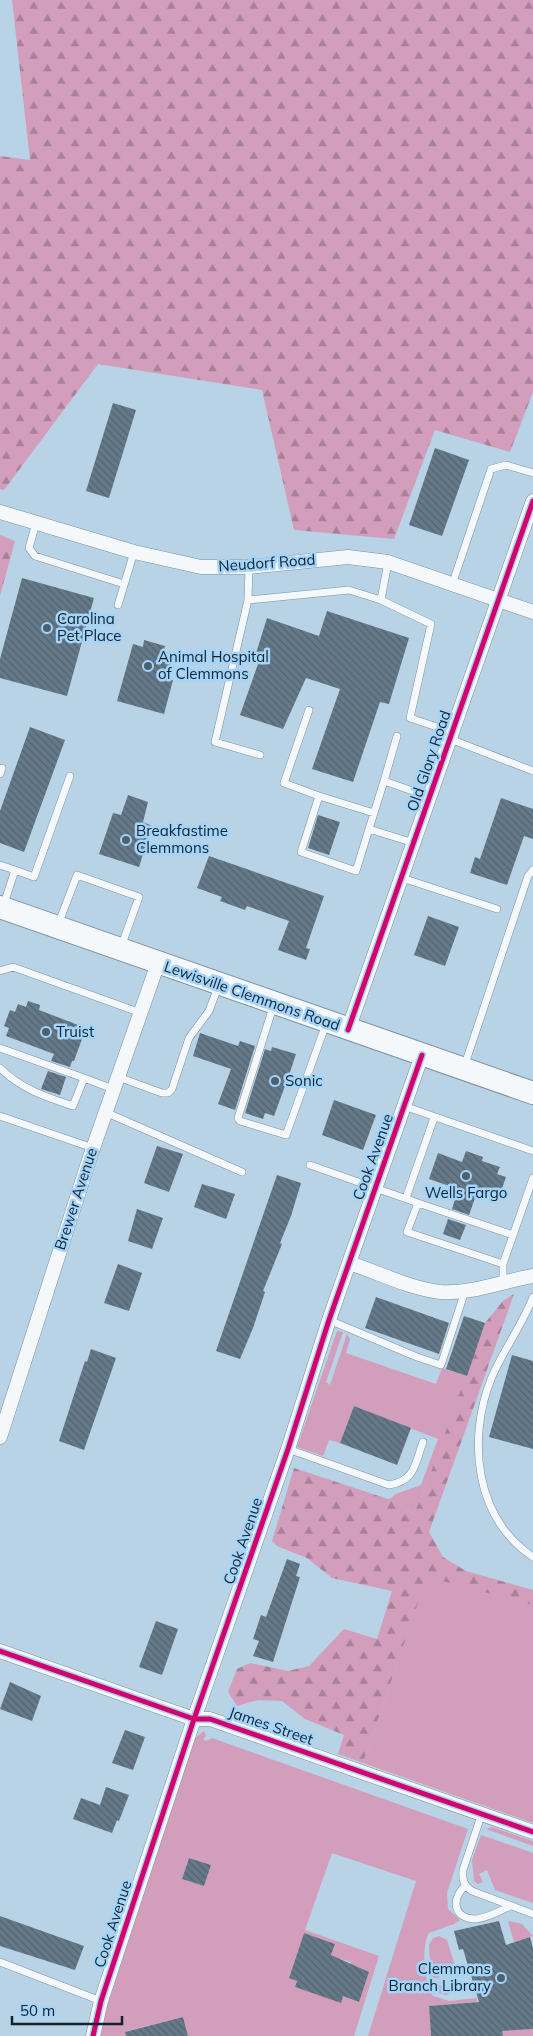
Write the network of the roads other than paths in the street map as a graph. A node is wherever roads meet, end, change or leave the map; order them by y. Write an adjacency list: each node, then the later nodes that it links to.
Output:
1 (533, 473): 8 (lane)
2 (533, 501): 12 (street, Old Glory Road)
3 (0, 512): 4 (street, Neudorf Road)
4 (36, 523): 5 (street, Neudorf Road); 9 (lane)
5 (134, 552): 7 (street, Neudorf Road); 9 (lane)
6 (388, 562): 7 (street, Neudorf Road); 8 (street, Neudorf Road); 11 (lane)
7 (249, 567): 10 (lane)
8 (453, 582): 12 (street, Neudorf Road)
9 (124, 584): 13 (lane)
10 (248, 600): 11 (lane); 18 (lane)
11 (381, 600): 17 (lane)
12 (499, 600): 14 (street, Neudorf Road); 17 (street, Old Glory Road)
13 (118, 605)
14 (533, 612)
15 (310, 710): 22 (lane)
16 (397, 736): 21 (lane)
17 (451, 736): 19 (lane); 23 (street, Old Glory Road)
18 (260, 755)
19 (533, 771)
20 (70, 776): 28 (lane)
21 (384, 781): 23 (lane); 24 (lane)
22 (319, 796): 24 (lane); 25 (lane)
23 (430, 797): 26 (street, Old Glory Road)
24 (374, 813): 25 (lane)
25 (369, 828): 26 (lane)
26 (414, 843): 30 (street, Old Glory Road)
27 (0, 865): 28 (lane)
28 (15, 870): 31 (lane)
29 (533, 870): 45 (lane)
30 (402, 878): 32 (lane); 41 (street, Old Glory Road)
31 (1, 909): 33 (main road, Lewisville Clemmons Road)
32 (497, 910)
33 (57, 928): 34 (main road, Lewisville Clemmons Road); 34 (lane)
34 (120, 950): 35 (main road, Lewisville Clemmons Road)
35 (158, 963): 37 (main road, Lewisville Clemmons Road); 39 (street, Brewer Avenue)
36 (0, 971): 39 (lane)
37 (219, 985): 38 (main road, Lewisville Clemmons Road); 47 (lane)
38 (274, 1004): 40 (main road, Lewisville Clemmons Road); 40 (lane)
39 (141, 1013): 47 (street, Brewer Avenue)
40 (327, 1022): 41 (main road, Lewisville Clemmons Road)
41 (348, 1030): 43 (main road, Lewisville Clemmons Road)
42 (0, 1048): 46 (lane)
43 (422, 1055): 45 (main road, Lewisville Clemmons Road); 49 (street, Cook Avenue)
44 (0, 1068): 46 (lane)
45 (463, 1069): 48 (main road, Lewisville Clemmons Road)
46 (84, 1078): 47 (lane)
47 (116, 1083): 50 (street, Brewer Avenue)
48 (533, 1093)
49 (404, 1106): 52 (lane); 58 (street, Cook Avenue)
50 (105, 1112): 53 (street, Brewer Avenue); 56 (lane)
51 (0, 1116): 53 (lane)
52 (434, 1118): 54 (lane); 59 (lane)
53 (93, 1148): 69 (street, Brewer Avenue)
54 (533, 1151)
55 (310, 1165): 58 (lane)
56 (242, 1172)
57 (533, 1178): 61 (lane)
58 (375, 1188): 59 (lane); 62 (street, Cook Avenue)
59 (406, 1198): 60 (lane)
60 (418, 1203): 61 (lane); 63 (lane)
61 (513, 1235): 63 (lane)
62 (349, 1262): 66 (street); 68 (street, Cook Avenue)
63 (503, 1264): 65 (lane)
64 (533, 1276): 65 (street)
65 (503, 1282): 66 (street)
66 (465, 1291): 68 (lane)
67 (533, 1297): 72 (lane)
68 (329, 1320): 71 (street, Cook Avenue)
69 (0, 1437)
70 (424, 1442): 71 (lane)
71 (288, 1449): 74 (street, Cook Avenue)
72 (533, 1557)
73 (0, 1651): 74 (street, James Street)
74 (194, 1719): 75 (street, James Street); 81 (street, Cook Avenue)
75 (482, 1813): 76 (street, James Street); 77 (lane)
76 (533, 1832)
77 (465, 1886): 78 (lane); 78 (lane)
78 (510, 1906): 79 (lane)
79 (533, 1914)
80 (0, 1962): 81 (lane)
81 (100, 2001): 82 (street, Cook Avenue)
82 (93, 2036)

